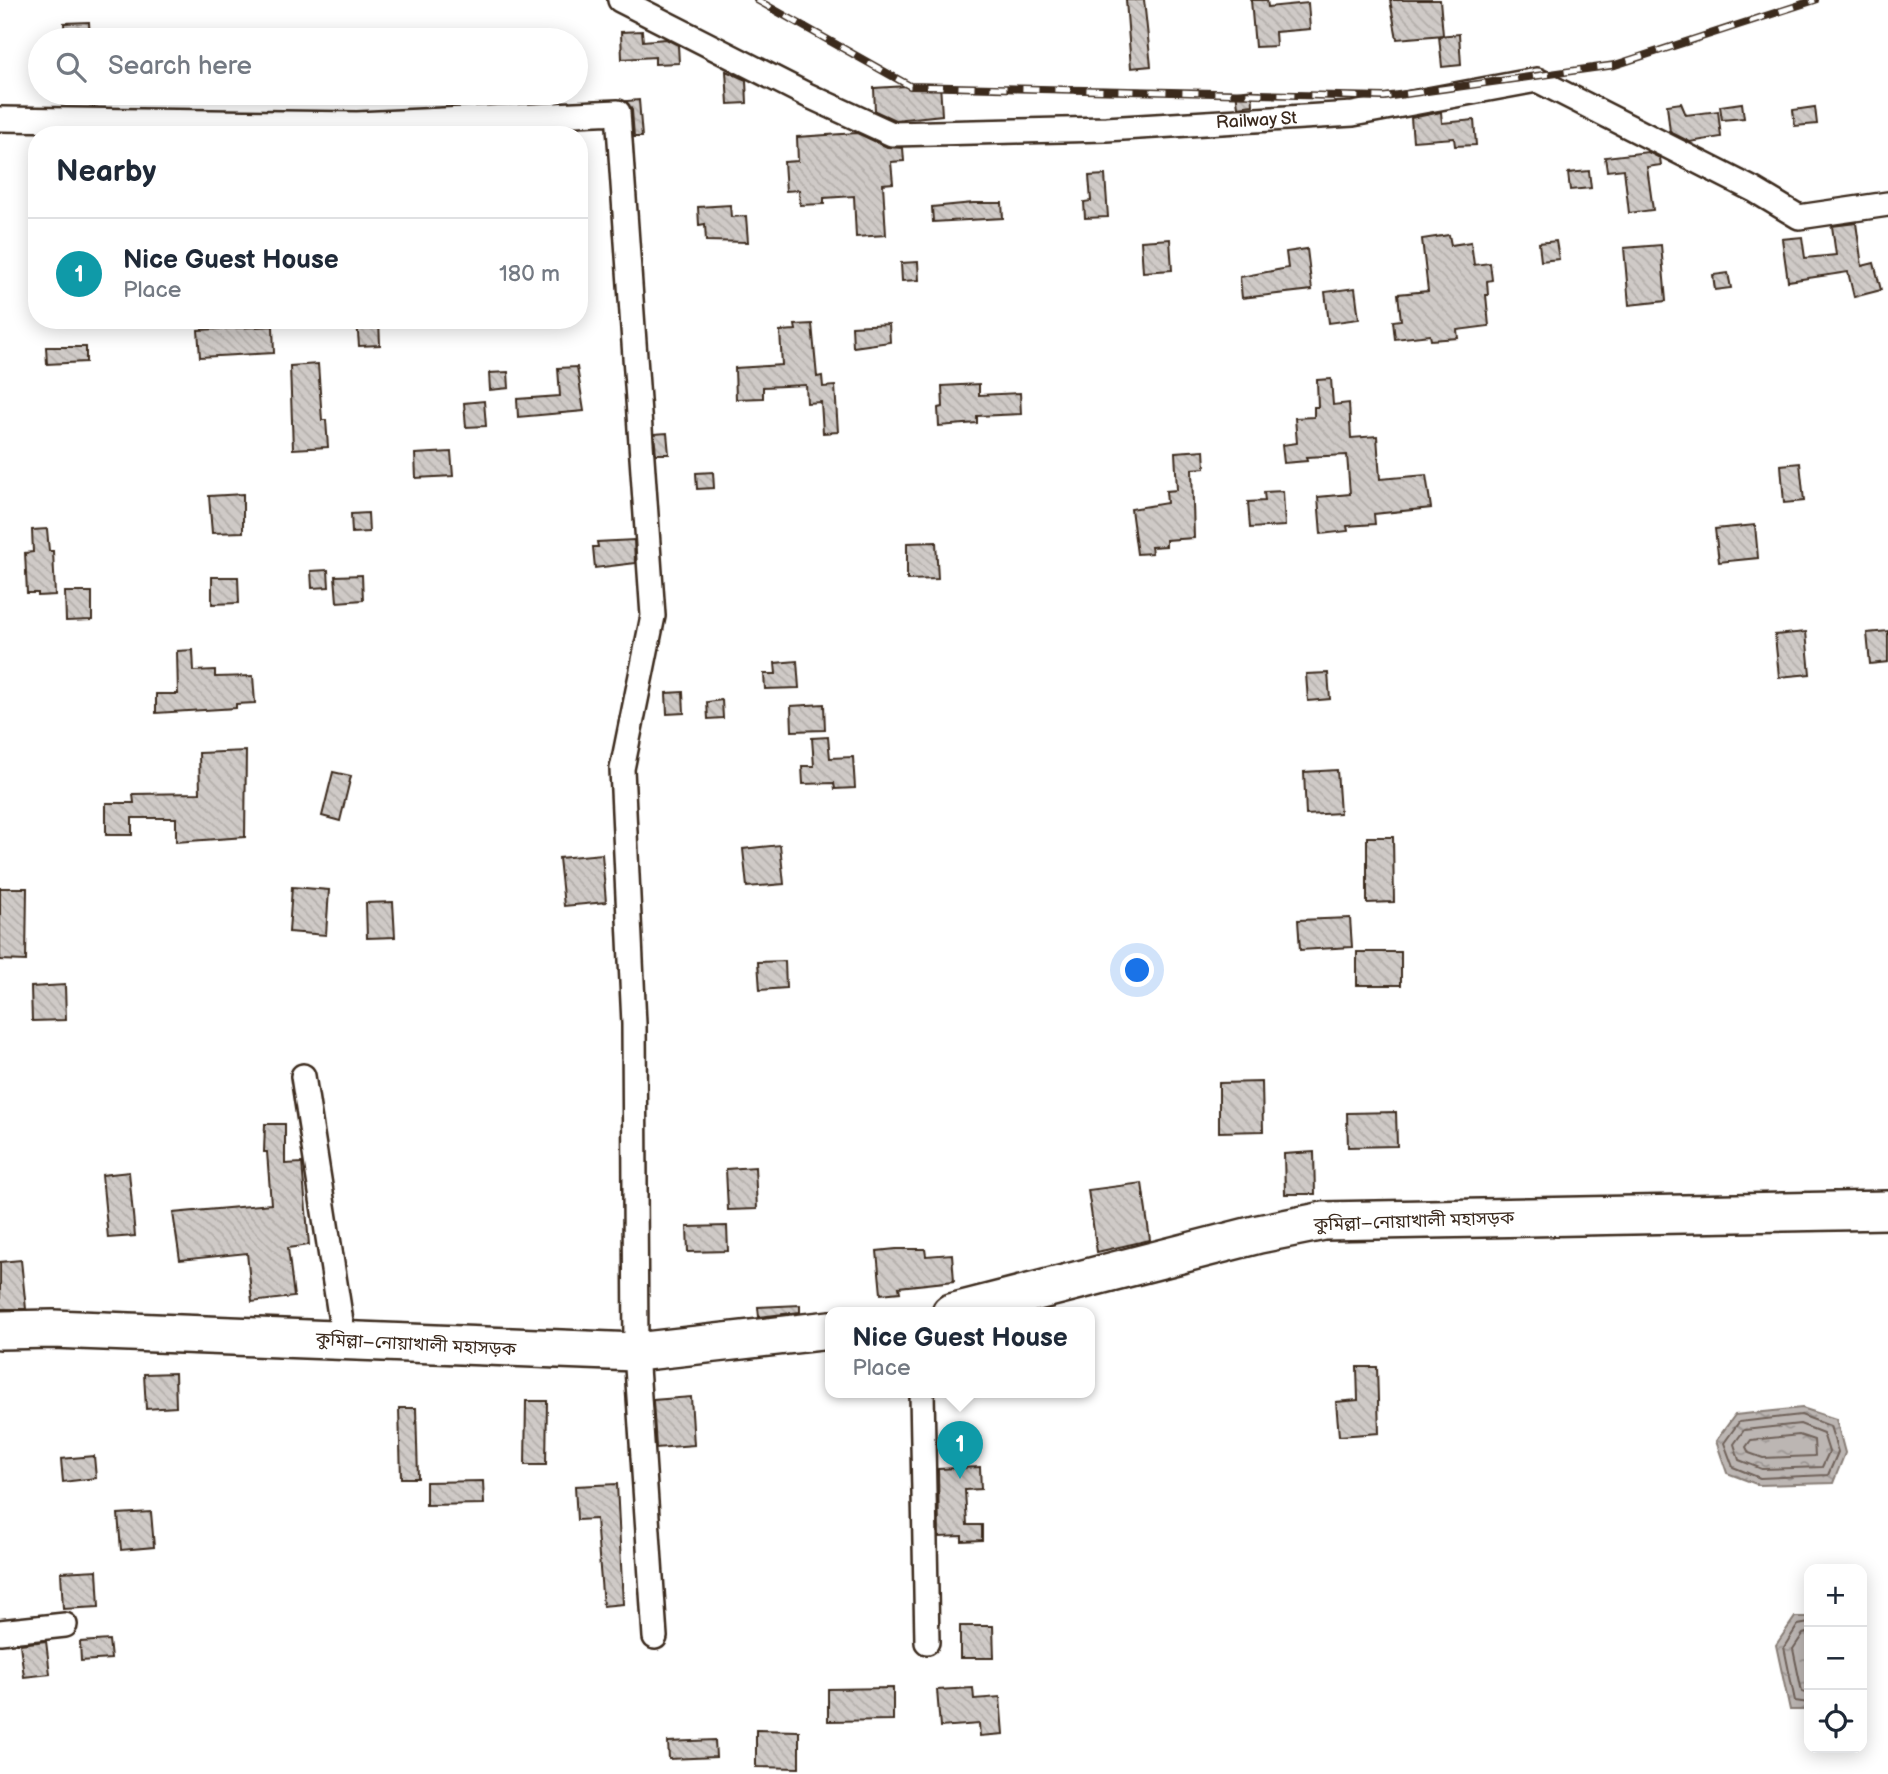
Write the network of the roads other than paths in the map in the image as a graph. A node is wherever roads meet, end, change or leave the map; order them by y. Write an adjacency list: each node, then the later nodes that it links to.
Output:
1 (620, 0): 3 (street, Railway St)
2 (0, 119): 10 (street)
3 (1888, 204)
4 (303, 1076): 9 (street)
5 (1888, 1210): 6 (highway, কুমিল্লা–নোয়াখালী মহাসড়ক)
6 (974, 1307)
7 (0, 1330): 9 (highway, কুমিল্লা–নোয়াখালী মহাসড়ক)
8 (825, 1331): 10 (highway, কুমিল্লা–নোয়াখালী মহাসড়ক)
9 (344, 1341): 10 (highway, কুমিল্লা–নোয়াখালী মহাসড়ক)
10 (636, 1352): 14 (street)
11 (922, 1398): 15 (street)
12 (65, 1625): 13 (street)
13 (0, 1632)
14 (655, 1637)
15 (927, 1642)

